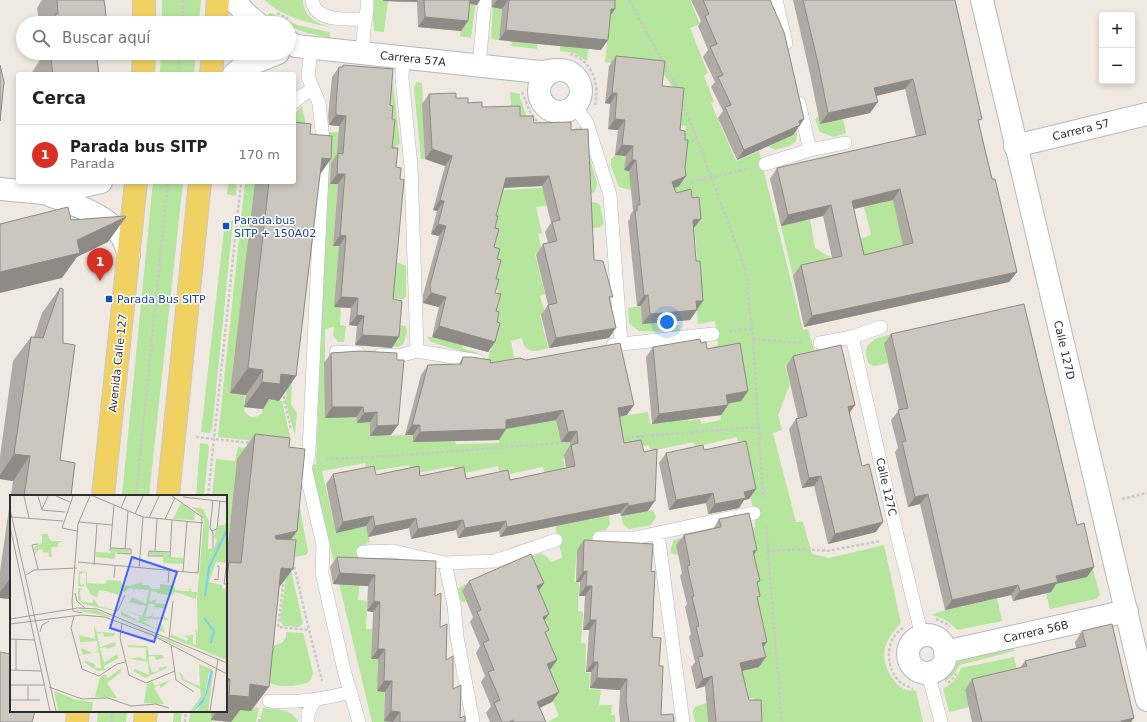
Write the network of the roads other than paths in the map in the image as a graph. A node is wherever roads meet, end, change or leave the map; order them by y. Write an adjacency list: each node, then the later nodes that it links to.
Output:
1 (144, 0): 9 (main road)
2 (218, 0): 10 (main road)
3 (234, 0): 11 (street)
4 (312, 0): 12 (lane)
5 (367, 0): 12 (lane)
6 (485, 0): 21 (lane)
7 (776, 0): 14 (lane)
8 (982, 0): 34 (street, Calle 127D)
9 (144, 16)
10 (217, 16)
11 (249, 16)
12 (365, 19): 15 (lane)
13 (296, 48): 15 (street, Carrera 57A)
14 (788, 53)
15 (362, 54): 17 (street, Carrera 57A)
16 (296, 55): 27 (lane)
17 (403, 57): 21 (street, Carrera 57A); 49 (lane)
18 (144, 60): 23 (main road)
19 (212, 60): 24 (main road)
20 (261, 60): 25 (street, Carrera 57A)
21 (479, 66): 26 (street, Carrera 57A)
22 (554, 70): 26 (street, Carrera 57A); 29 (street); 31 (street, Carrera 57A)
23 (143, 72)
24 (211, 72)
25 (237, 72)
26 (530, 72): 29 (street)
27 (313, 89): 30 (lane); 64 (lane)
28 (796, 90): 35 (lane)
29 (538, 91): 31 (street)
30 (296, 100)
31 (574, 106): 47 (lane)
32 (1147, 114): 34 (street, Carrera 57)
33 (845, 142): 35 (lane)
34 (1015, 146): 60 (street, Calle 127D)
35 (810, 150): 36 (lane)
36 (765, 164)
37 (92, 184): 41 (street)
38 (136, 184): 42 (main road, Avenida Calle 127)
39 (200, 184): 53 (main road)
40 (0, 189): 41 (street)
41 (44, 193): 42 (street)
42 (129, 255): 52 (main road, Avenida Calle 127)
43 (882, 327): 45 (lane)
44 (713, 334): 47 (lane)
45 (852, 337): 46 (lane); 61 (lane, Calle 127C)
46 (820, 343)
47 (621, 344): 48 (lane)
48 (599, 348)
49 (417, 351): 50 (lane); 51 (lane)
50 (336, 352)
51 (484, 362)
52 (103, 495)
53 (168, 495)
54 (761, 513): 55 (lane)
55 (658, 534): 56 (lane); 75 (lane)
56 (599, 538)
57 (556, 540): 59 (lane)
58 (363, 552): 59 (lane)
59 (446, 563): 74 (lane)
60 (1126, 611): 62 (street, Carrera 56B); 66 (street, Calle 127D)
61 (922, 636): 62 (street); 63 (street)
62 (945, 652): 63 (street)
63 (928, 673): 76 (lane)
64 (351, 692): 65 (lane); 73 (lane)
65 (315, 700): 67 (lane); 72 (lane)
66 (1147, 700)
67 (269, 701)
68 (78, 712): 70 (main road)
69 (146, 712): 71 (main road)
70 (77, 722)
71 (145, 722)
72 (308, 722)
73 (359, 722)
74 (473, 722)
75 (683, 722)
76 (941, 722)

